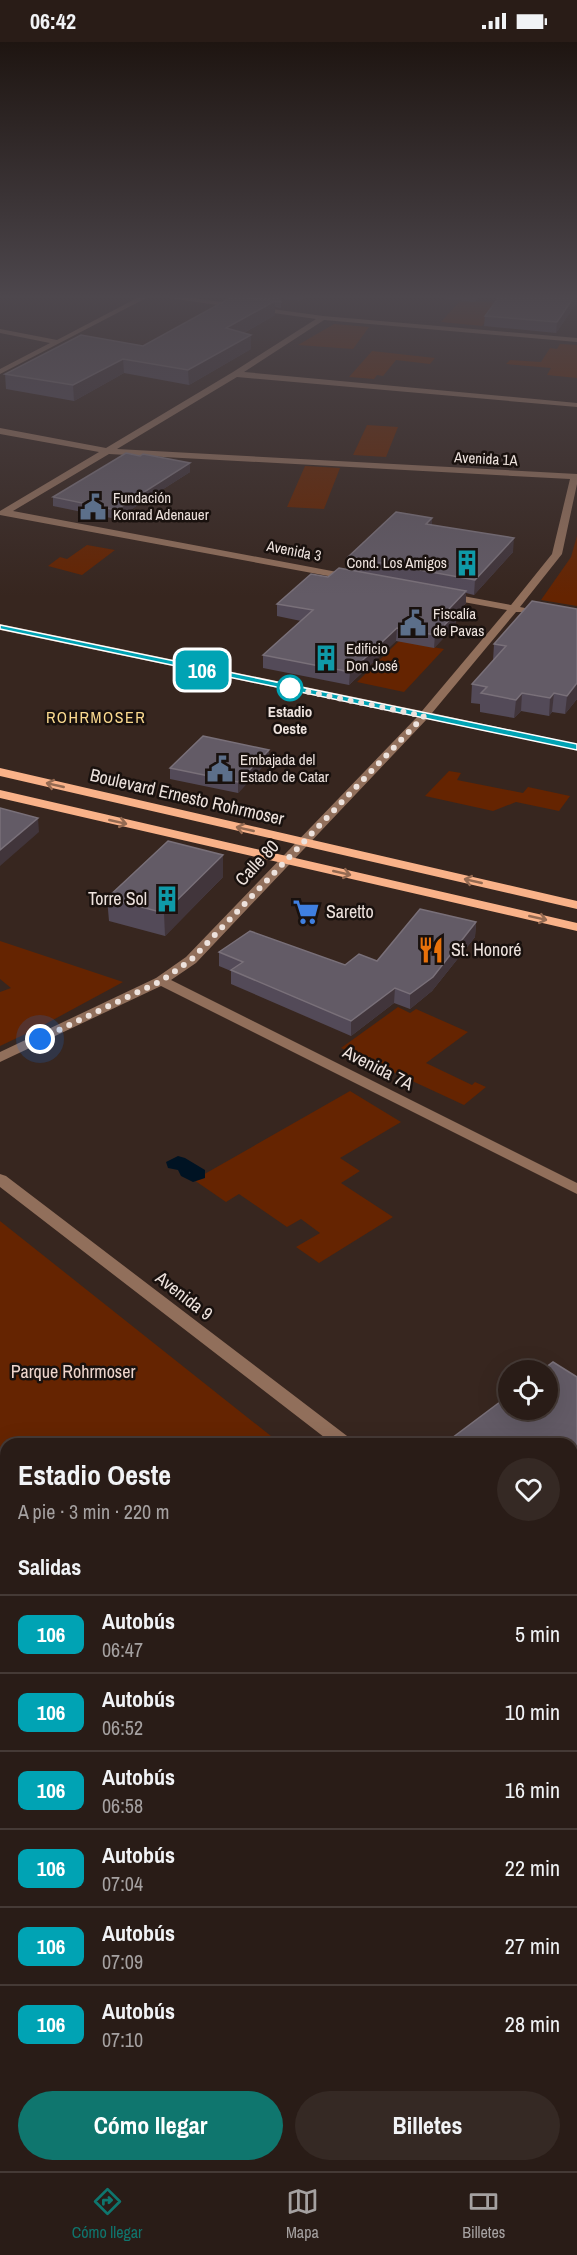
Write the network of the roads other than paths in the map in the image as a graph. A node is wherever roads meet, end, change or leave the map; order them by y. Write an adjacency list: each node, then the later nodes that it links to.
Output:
1 (199, 396): 5 (street)
2 (482, 396): 3 (street)
3 (577, 405)
4 (0, 431): 5 (street, Avenida 1A)
5 (107, 451): 6 (street, Avenida 1A); 7 (street)
6 (577, 477): 10 (street, Calle 80)
7 (3, 513): 8 (street, Avenida 3)
8 (364, 580)
9 (433, 593): 10 (street)
10 (514, 608): 11 (street); 13 (street, Calle 80)
11 (531, 612)
12 (0, 627): 13 (street)
13 (424, 716): 14 (street); 17 (street, Calle 80)
14 (577, 747)
15 (0, 772): 17 (main road, Boulevard Ernesto Rohrmoser, one-way to 15)
16 (0, 794): 18 (main road, one-way to 18)
17 (302, 842): 18 (street, Calle 80); 19 (main road, Boulevard Ernesto Rohrmoser, one-way to 17)
18 (285, 860): 20 (main road, one-way to 20); 21 (street, Calle 80)
19 (577, 904)
20 (577, 927)
21 (161, 981): 22 (street, Calle 80); 24 (street, Avenida 7A)
22 (0, 1058)
23 (0, 1179): 25 (street, Avenida 9)
24 (577, 1189)
25 (337, 1438)

